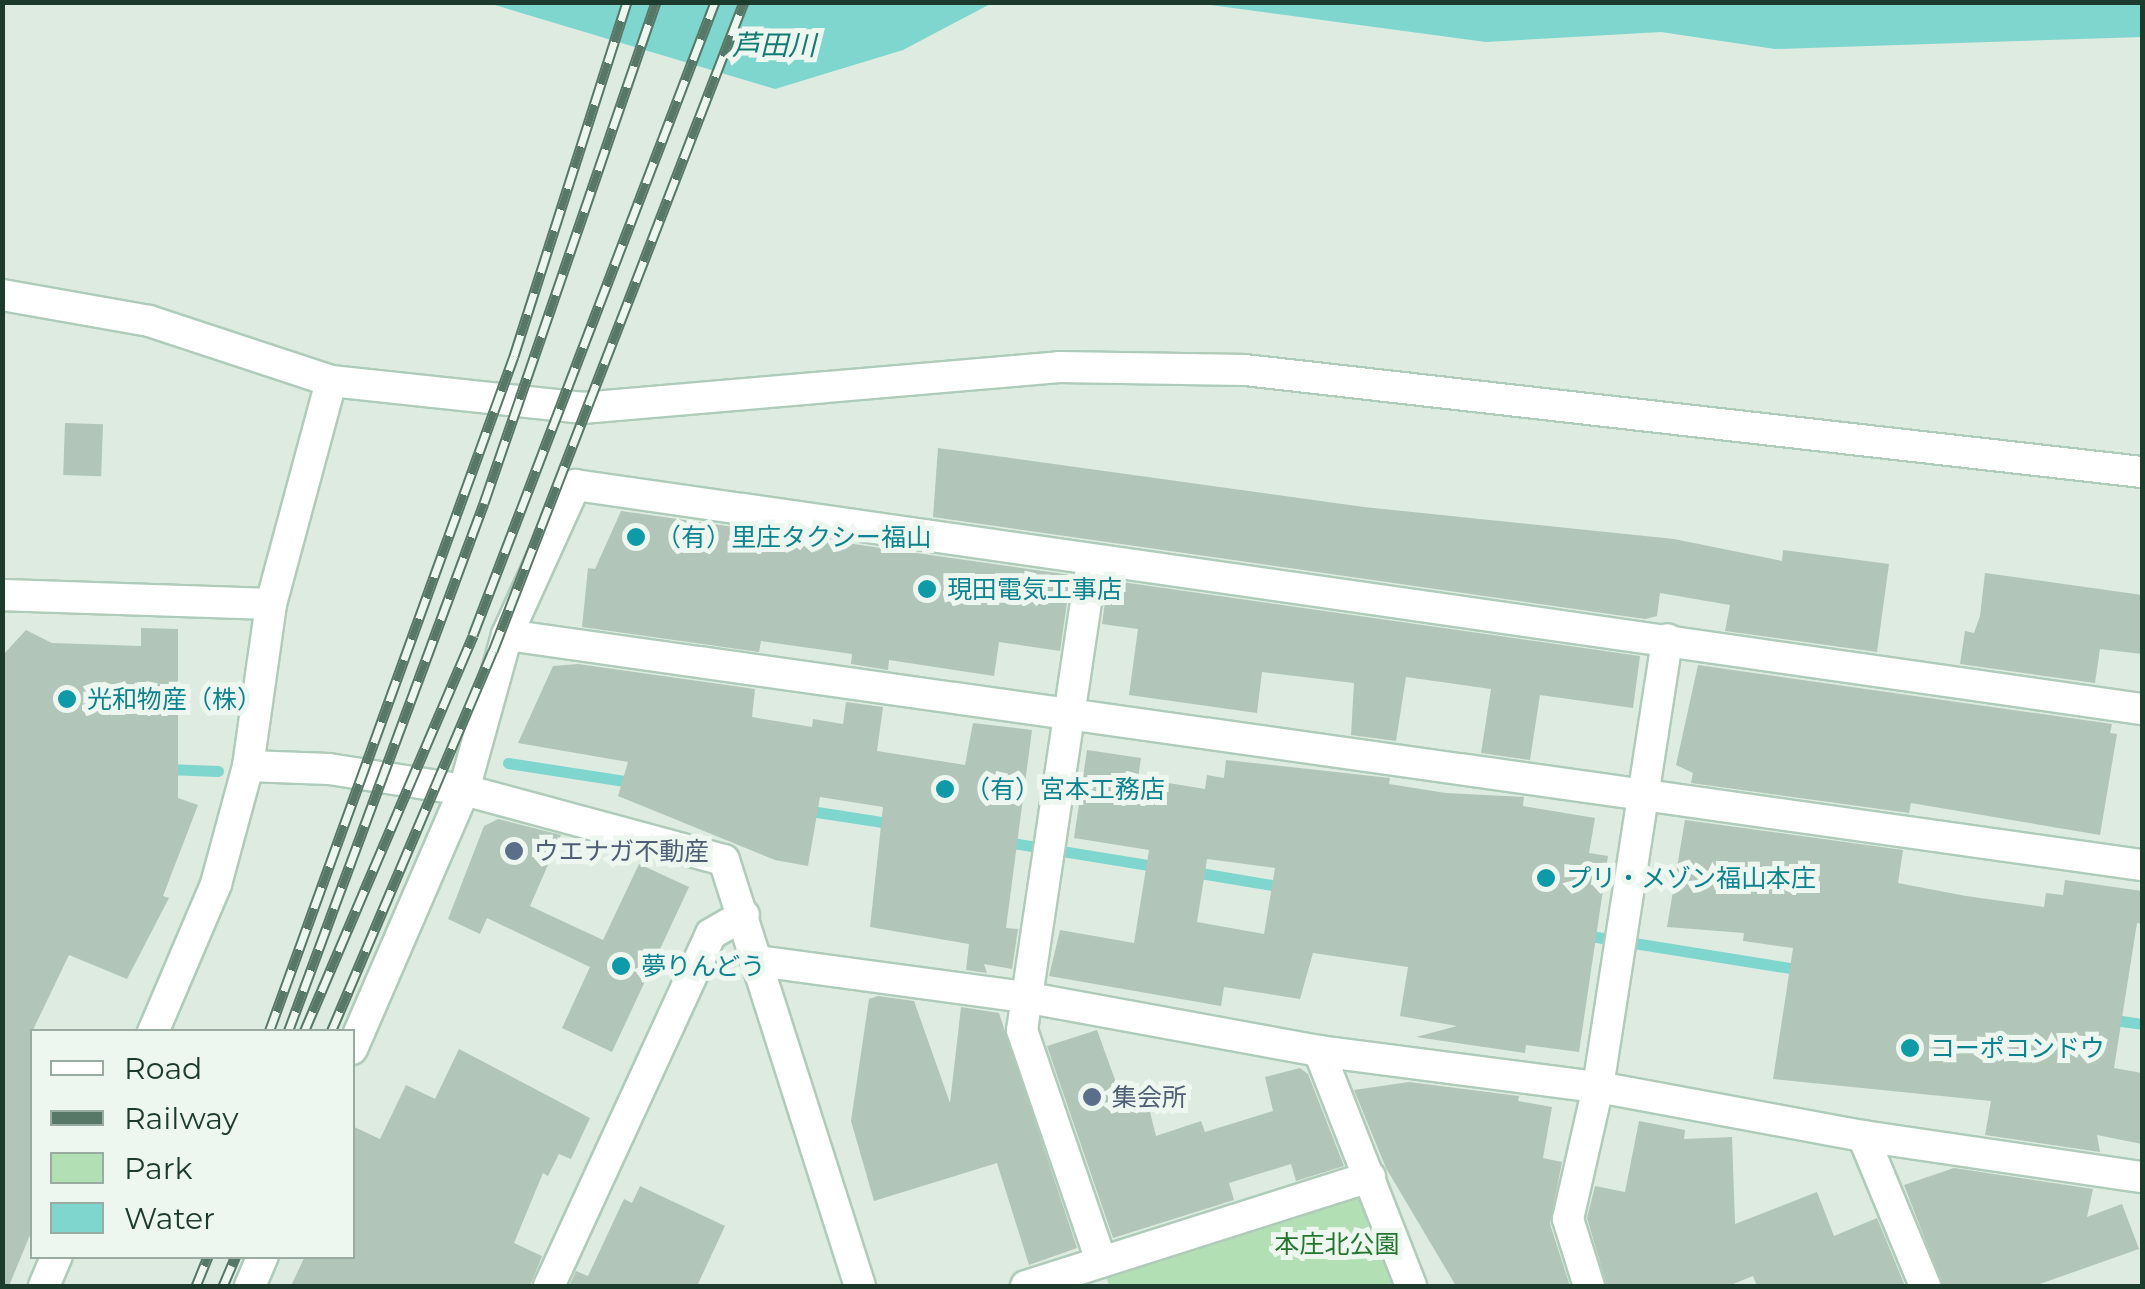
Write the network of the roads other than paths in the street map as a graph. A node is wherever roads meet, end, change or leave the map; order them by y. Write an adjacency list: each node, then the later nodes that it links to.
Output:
1 (2, 295): 2 (street)
2 (331, 381): 3 (street); 6 (street)
3 (2142, 472)
4 (1092, 562): 7 (street); 8 (street); 10 (street)
5 (2, 595): 6 (street)
6 (271, 604): 11 (street)
7 (507, 634): 10 (street); 12 (street)
8 (1668, 638): 9 (street); 13 (street)
9 (2142, 709)
10 (1069, 715): 13 (street); 17 (street)
11 (248, 766): 12 (street); 18 (street)
12 (464, 790): 15 (street); 19 (street)
13 (1646, 796): 14 (street); 21 (street)
14 (2142, 865)
15 (744, 916): 16 (street); 30 (street)
16 (758, 961): 17 (street); 31 (street)
17 (1024, 998): 20 (street); 27 (street)
18 (154, 1029)
19 (355, 1042)
20 (1319, 1051): 21 (street); 24 (street)
21 (1598, 1087): 22 (street); 34 (street)
22 (1863, 1136): 23 (street); 35 (street)
23 (2142, 1177)
24 (1370, 1178): 27 (street); 33 (street)
25 (56, 1259): 28 (street)
26 (262, 1259): 29 (street)
27 (1102, 1261): 32 (street)
28 (44, 1286)
29 (250, 1286)
30 (549, 1286)
31 (860, 1286)
32 (1026, 1286)
33 (1411, 1286)
34 (1588, 1286)
35 (1925, 1286)

